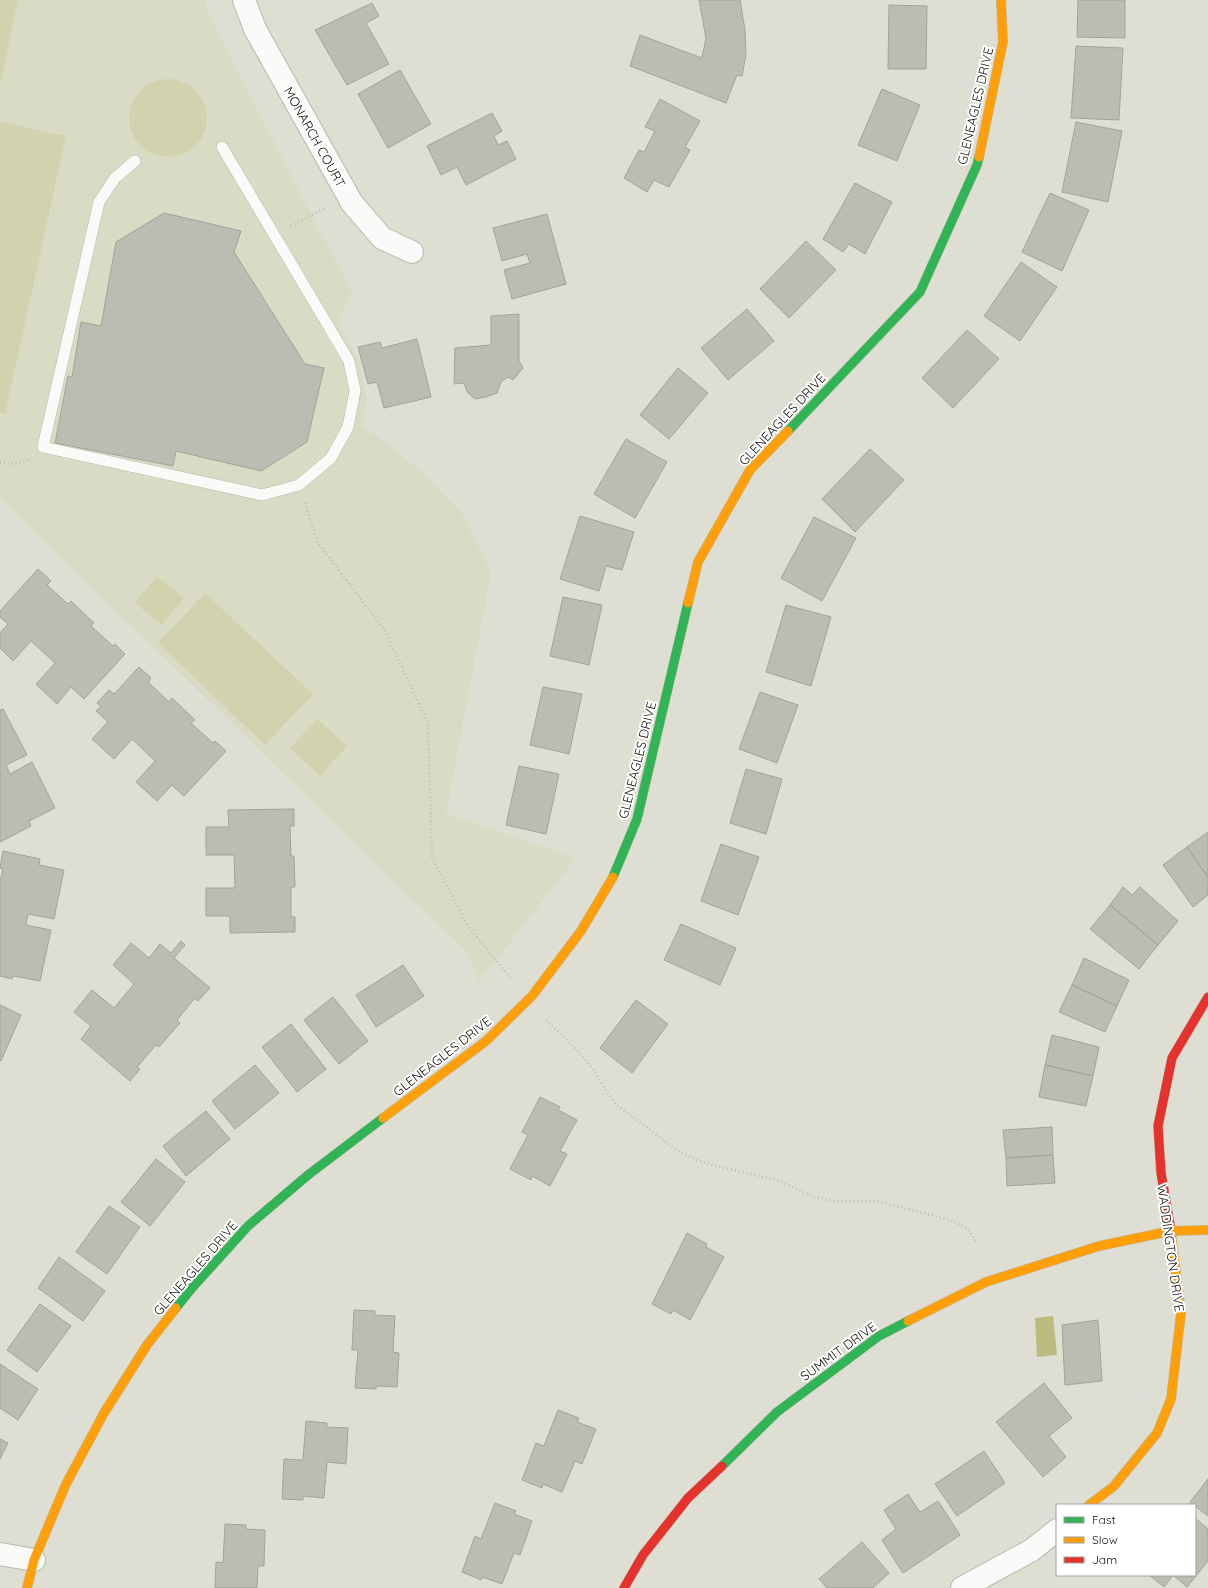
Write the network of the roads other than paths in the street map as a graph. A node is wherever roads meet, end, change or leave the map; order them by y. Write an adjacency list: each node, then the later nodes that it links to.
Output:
1 (244, 0): 5 (street, MONARCH COURT)
2 (1001, 0): 12 (street, GLENEAGLES DRIVE)
3 (222, 147): 4 (lane)
4 (135, 161)
5 (412, 252)
6 (1208, 997): 8 (street, WADDINGTON DRIVE)
7 (1208, 1230): 8 (street, SUMMIT DRIVE)
8 (1171, 1231): 9 (street, WADDINGTON DRIVE); 14 (street, SUMMIT DRIVE)
9 (1090, 1504)
10 (1056, 1531): 15 (street)
11 (0, 1554): 12 (street)
12 (34, 1560): 13 (street, GLENEAGLES DRIVE)
13 (27, 1588)
14 (624, 1588)
15 (962, 1588)

